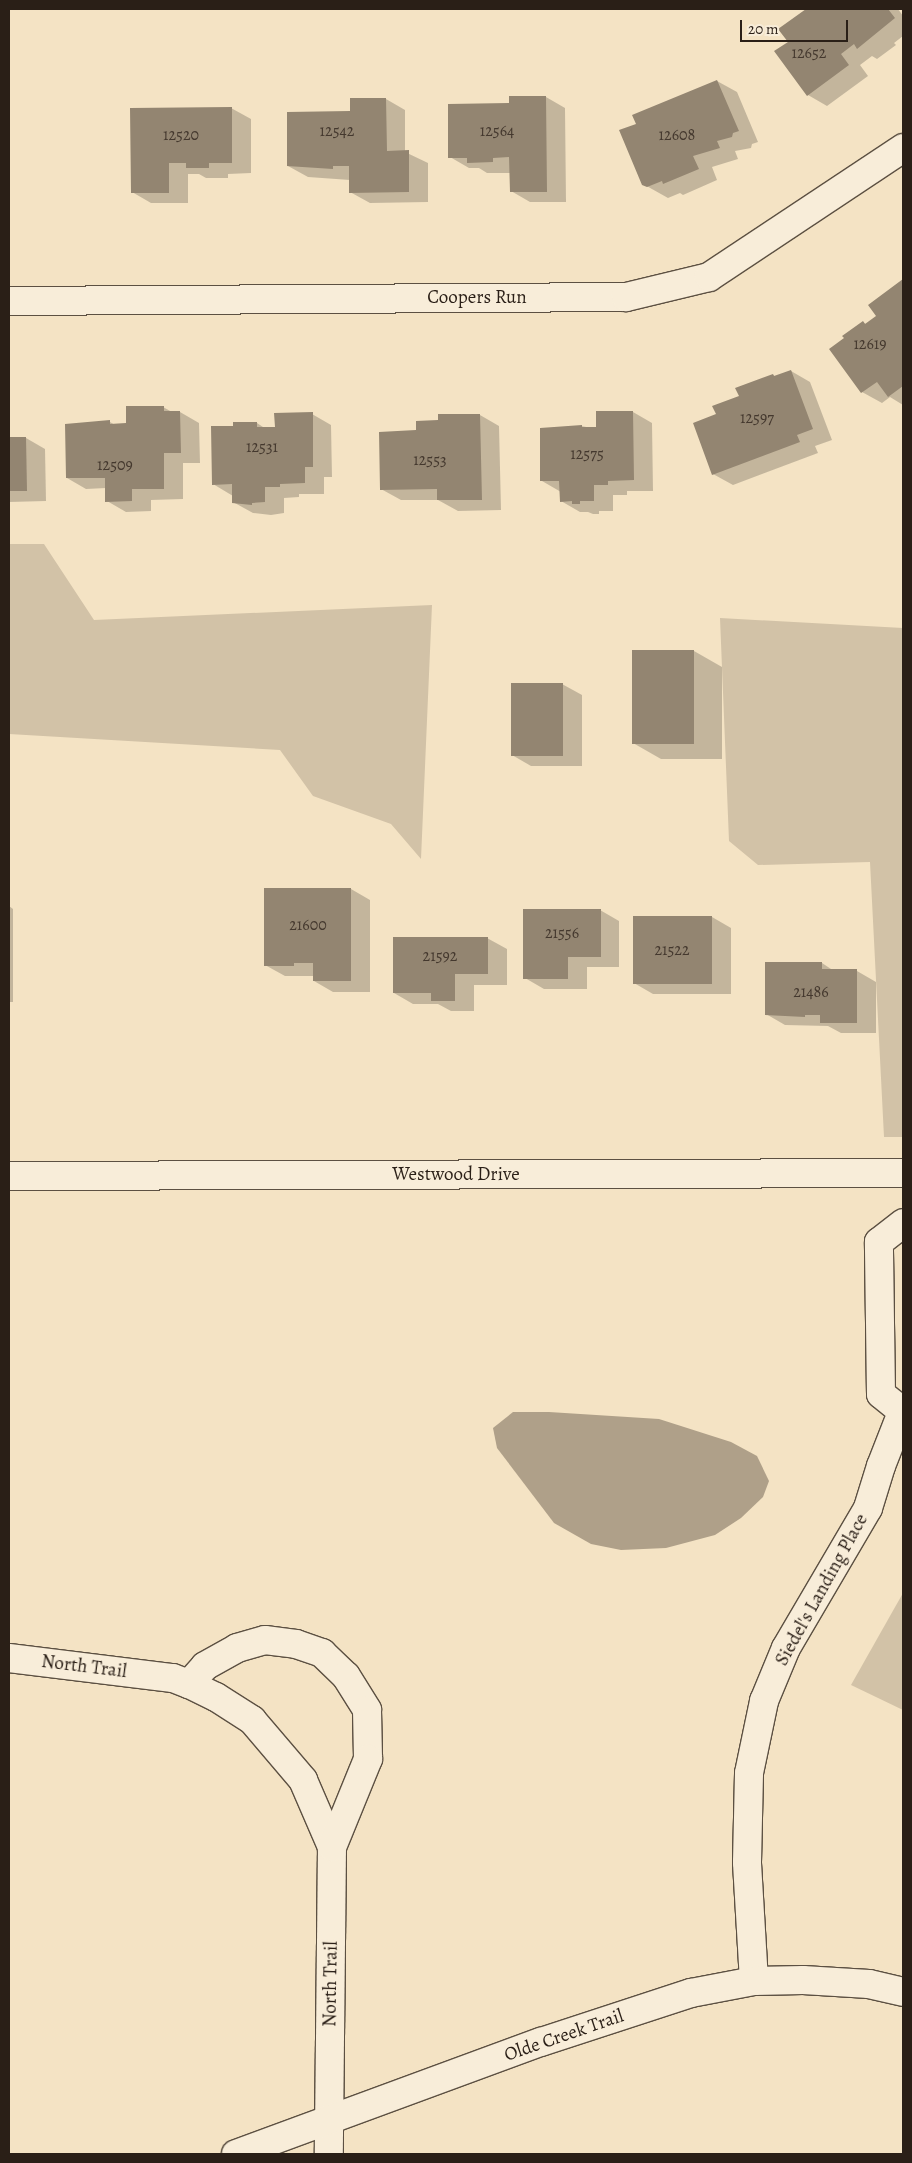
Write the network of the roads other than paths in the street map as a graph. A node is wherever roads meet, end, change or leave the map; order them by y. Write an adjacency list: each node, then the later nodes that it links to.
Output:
1 (903, 148): 2 (street, Coopers Run)
2 (9, 301)
3 (903, 1173): 4 (street, Westwood Drive)
4 (9, 1176)
5 (903, 1223): 6 (street, Siedel's Landing Place)
6 (903, 1410): 10 (street, Siedel's Landing Place)
7 (9, 1658): 8 (street, North Trail)
8 (189, 1684): 9 (street, North Trail); 9 (street, North Trail)
9 (332, 1846): 12 (street, North Trail)
10 (754, 1981): 11 (street, Olde Creek Trail); 12 (street, Olde Creek Trail)
11 (903, 1992)
12 (329, 2121): 13 (street, Olde Creek Trail); 14 (street, North Trail)
13 (236, 2154)
14 (329, 2154)

